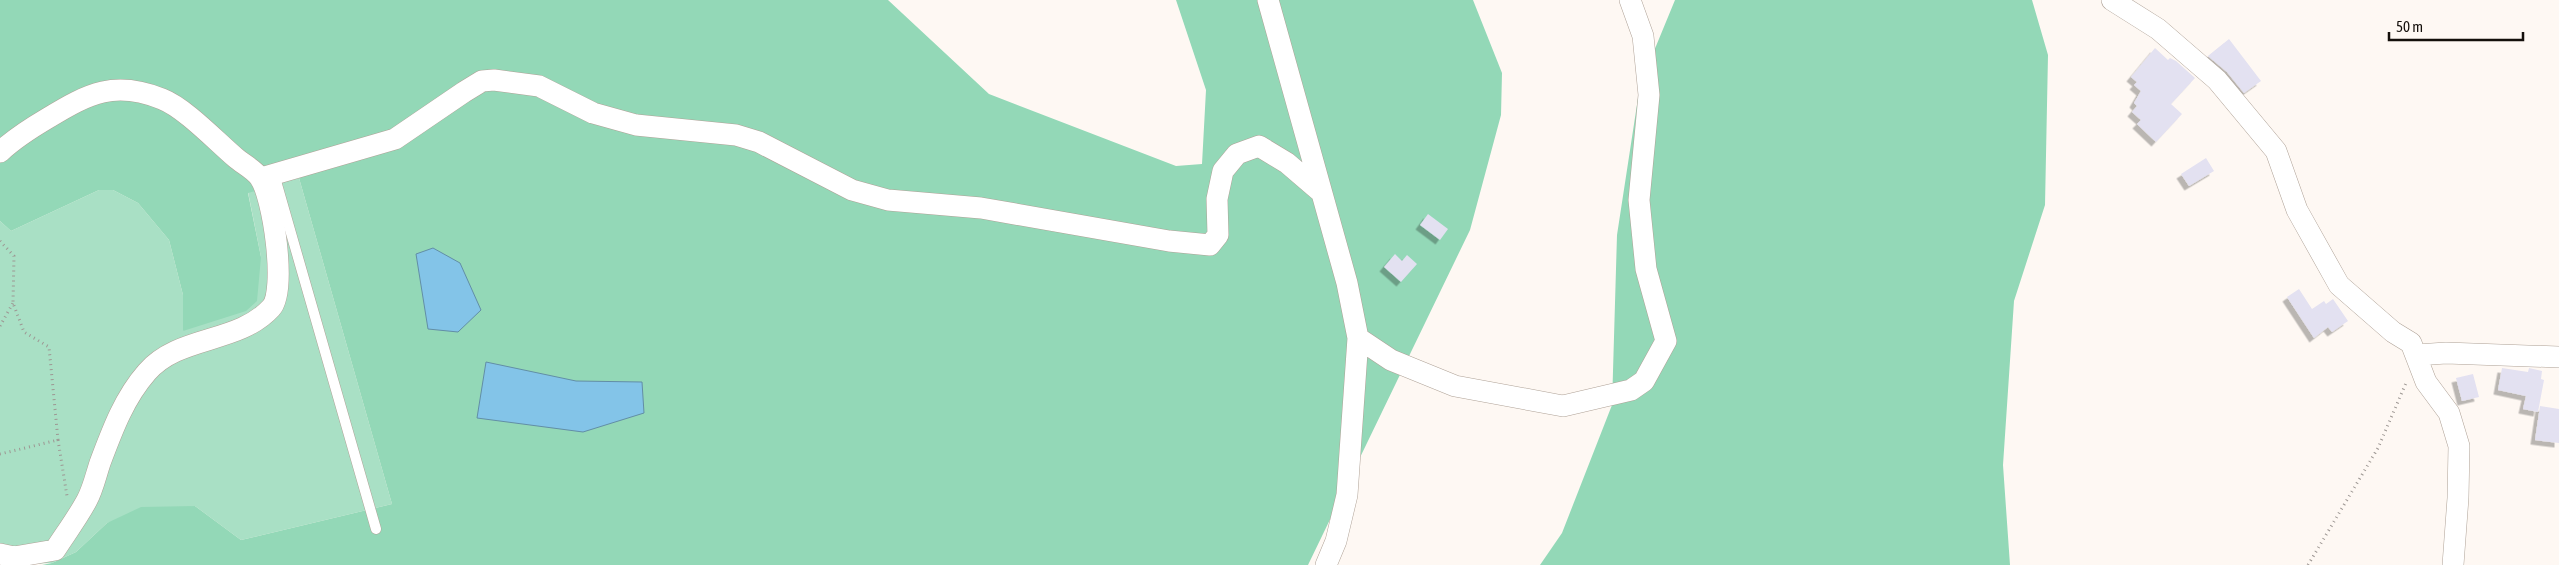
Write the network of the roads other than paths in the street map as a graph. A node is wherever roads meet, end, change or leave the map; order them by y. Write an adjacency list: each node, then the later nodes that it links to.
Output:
1 (1268, 0): 6 (street)
2 (1630, 0): 7 (street)
3 (2112, 0): 8 (street)
4 (0, 152): 5 (street)
5 (268, 176): 6 (street); 10 (lane); 11 (street)
6 (1322, 193): 7 (street)
7 (1358, 338): 12 (street)
8 (2418, 355): 9 (street); 13 (street)
9 (2559, 356)
10 (376, 529)
11 (0, 554)
12 (1326, 565)
13 (2453, 565)

